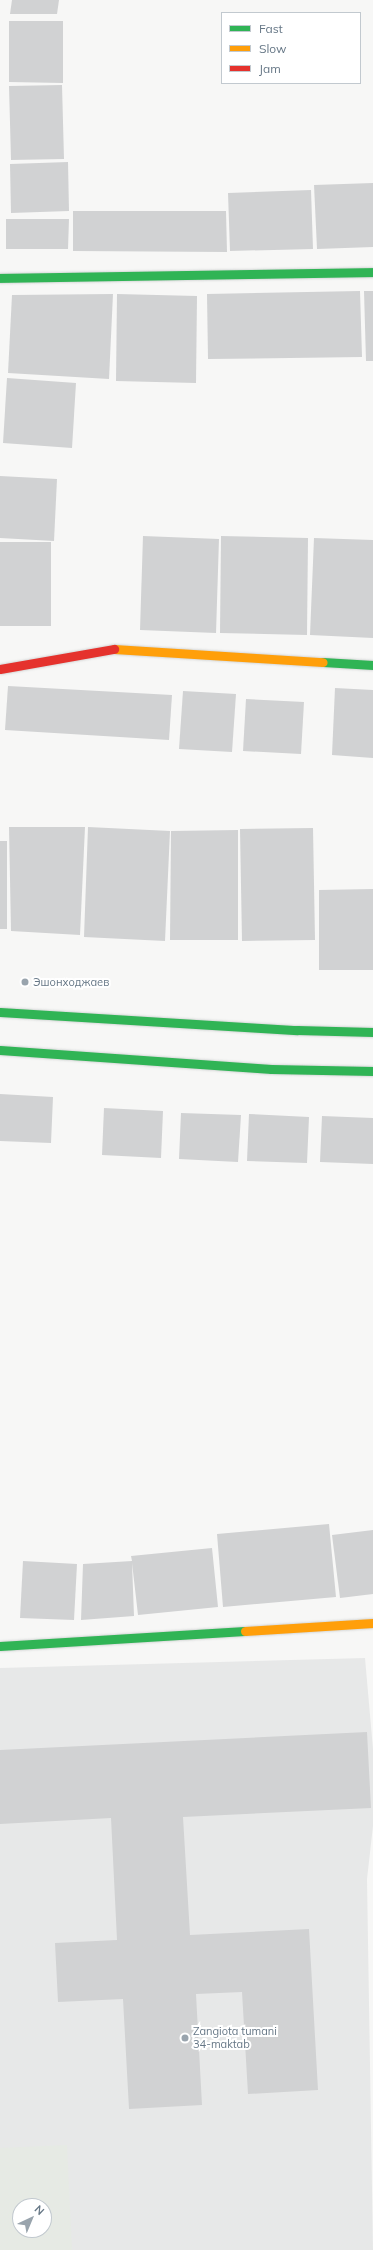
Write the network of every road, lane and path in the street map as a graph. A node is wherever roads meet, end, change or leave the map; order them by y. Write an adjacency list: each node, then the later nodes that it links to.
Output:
1 (373, 272): 2 (street)
2 (0, 278)
3 (373, 665): 4 (street)
4 (0, 668)
5 (0, 1012): 6 (street)
6 (373, 1032)
7 (0, 1050): 8 (street)
8 (373, 1071)
9 (373, 1623): 10 (street)
10 (0, 1646)

